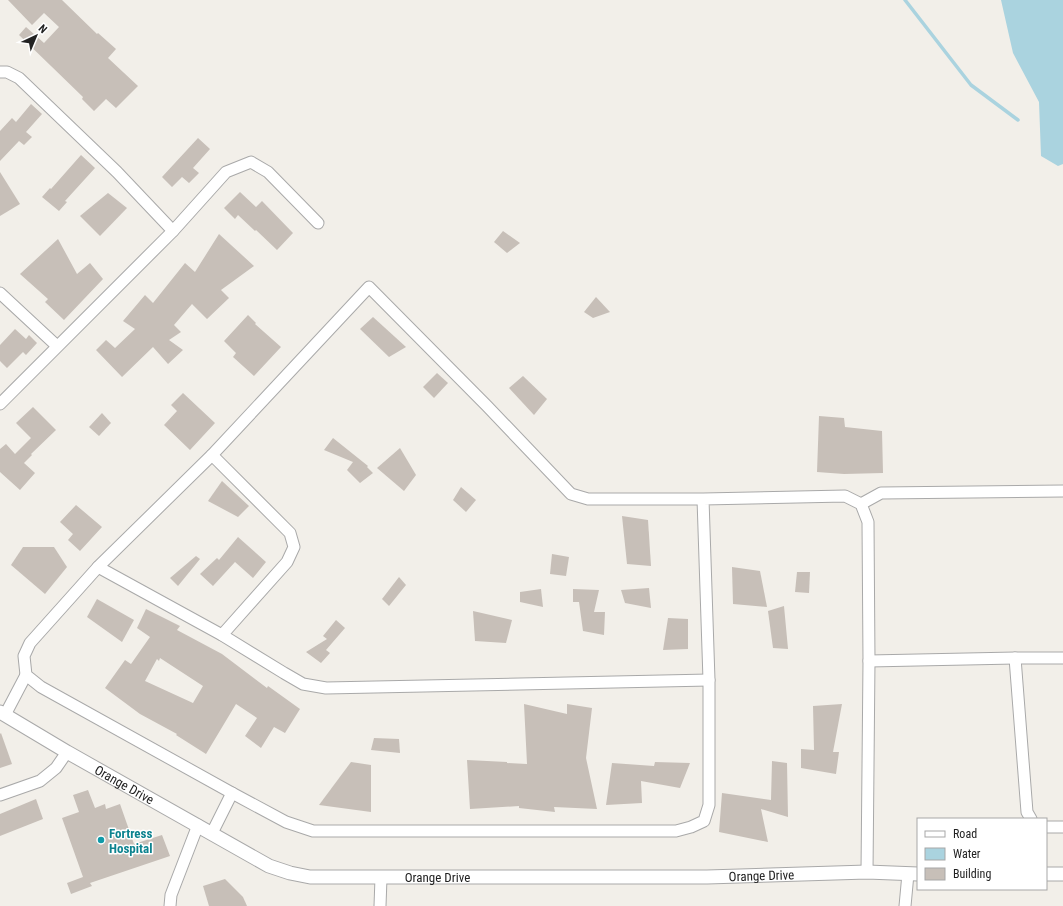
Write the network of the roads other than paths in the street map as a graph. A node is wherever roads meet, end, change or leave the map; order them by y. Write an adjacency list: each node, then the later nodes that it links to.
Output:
1 (0, 72): 3 (street)
2 (318, 223): 3 (street)
3 (173, 230): 5 (street)
4 (0, 293): 5 (street)
5 (57, 346): 6 (street)
6 (0, 404)
7 (212, 455): 9 (street); 11 (street); 12 (street)
8 (1063, 491): 10 (street)
9 (703, 499): 10 (street); 17 (street)
10 (861, 504): 15 (street)
11 (98, 567): 12 (street); 16 (street)
12 (222, 635): 17 (street)
13 (1015, 658): 14 (street); 15 (street); 22 (street)
14 (1063, 658)
15 (869, 660): 27 (street)
16 (26, 675): 18 (street); 20 (street)
17 (709, 680): 20 (street)
18 (2, 713): 19 (street, Orange Drive)
19 (67, 752): 21 (street); 23 (street, Orange Drive)
20 (232, 793): 26 (street)
21 (0, 796)
22 (1030, 818)
23 (198, 825): 26 (street, Orange Drive); 32 (street)
24 (1047, 827): 25 (street)
25 (1063, 827)
26 (212, 833): 31 (street, Orange Drive)
27 (867, 872): 28 (street, Orange Drive); 31 (street, Orange Drive)
28 (913, 874): 34 (street)
29 (1047, 874): 30 (street)
30 (1063, 874)
31 (381, 878): 33 (street)
32 (170, 906)
33 (380, 906)
34 (905, 906)

